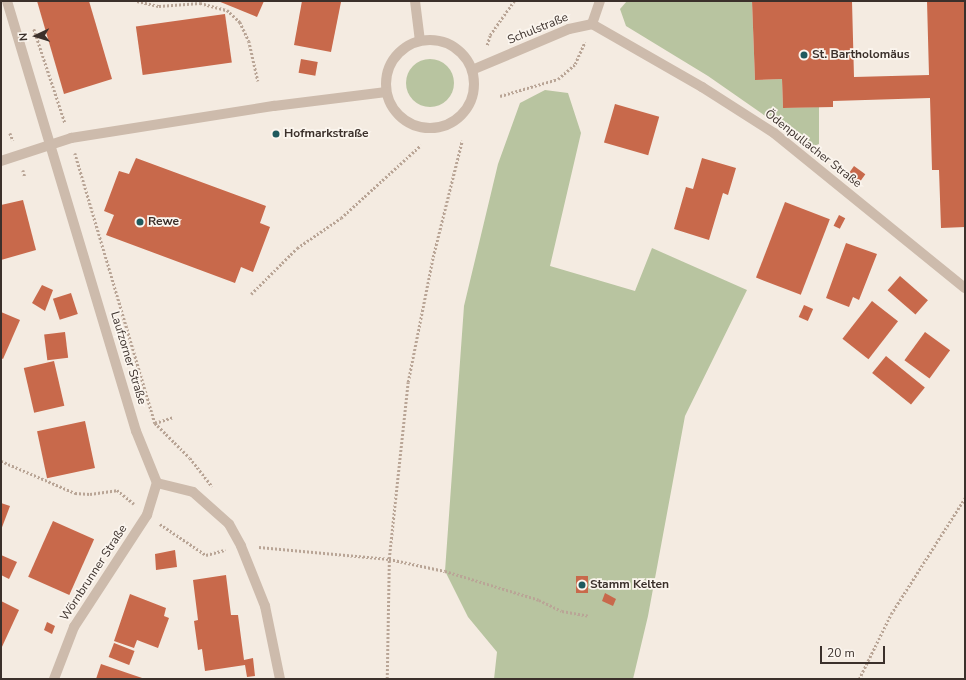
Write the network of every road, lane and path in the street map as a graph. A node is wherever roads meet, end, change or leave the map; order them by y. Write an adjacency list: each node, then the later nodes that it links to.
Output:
1 (7, 1): 17 (street, Laufzorner Straße)
2 (137, 1): 6 (path)
3 (415, 1): 9 (street)
4 (514, 1): 10 (path)
5 (600, 1): 8 (street)
6 (200, 2): 12 (path)
7 (32, 22): 15 (path)
8 (592, 24): 11 (street, Schulstraße); 14 (path); 20 (street, Ödenpullacher Straße)
9 (420, 41): 11 (street); 13 (street)
10 (487, 45)
11 (472, 70): 13 (street)
12 (258, 81)
13 (386, 92): 15 (street)
14 (500, 96)
15 (71, 138): 17 (street); 23 (path)
16 (462, 141): 30 (path)
17 (51, 143): 19 (street); 25 (street, Laufzorner Straße)
18 (421, 145): 21 (path)
19 (1, 161)
20 (965, 288)
21 (251, 294)
22 (173, 417): 23 (path)
23 (155, 424): 26 (path)
24 (1, 461): 28 (path)
25 (157, 483): 28 (street, Wörnbrunner Straße); 29 (street)
26 (217, 492)
27 (965, 498): 35 (path)
28 (147, 515): 29 (path); 32 (street, Wörnbrunner Straße)
29 (241, 546): 30 (path); 33 (street)
30 (389, 559): 31 (path); 34 (path)
31 (589, 616)
32 (54, 679)
33 (280, 679)
34 (387, 679)
35 (859, 679)

